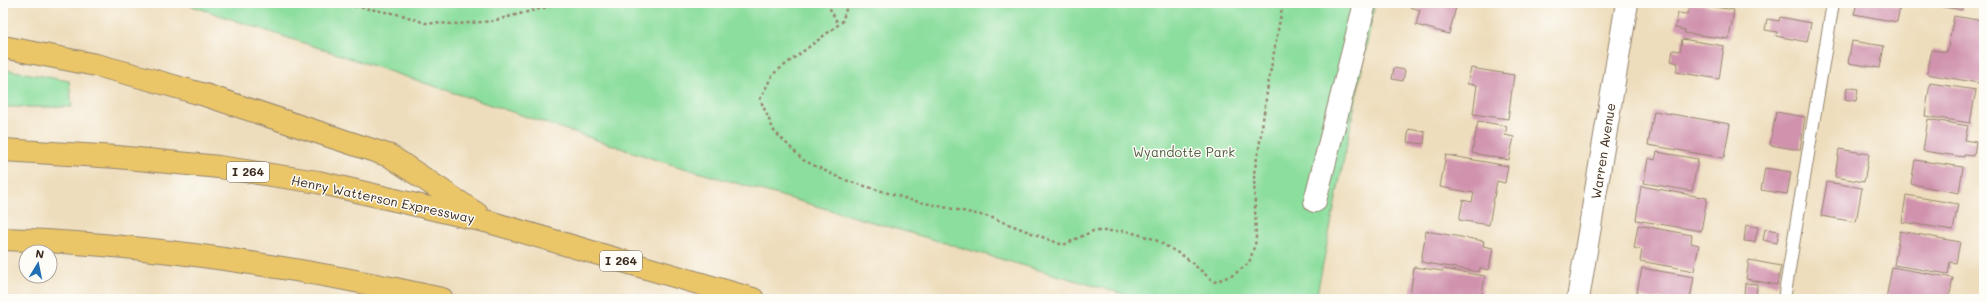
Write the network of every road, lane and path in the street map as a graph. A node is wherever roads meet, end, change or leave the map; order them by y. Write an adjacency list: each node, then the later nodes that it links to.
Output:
1 (337, 3): 2 (path)
2 (563, 3)
3 (827, 3): 9 (path)
4 (848, 3): 9 (path)
5 (1283, 3): 9 (path)
6 (1365, 3): 12 (street)
7 (1627, 3): 17 (street, Warren Avenue)
8 (1833, 3): 18 (lane)
9 (838, 24)
10 (3, 47): 13 (highway)
11 (3, 150): 13 (highway, Henry Watterson Expressway / I 264)
12 (1315, 201)
13 (489, 222): 16 (highway, Henry Watterson Expressway / I 264)
14 (3, 239): 15 (highway)
15 (442, 299)
16 (753, 299)
17 (1578, 299)
18 (1784, 299)

